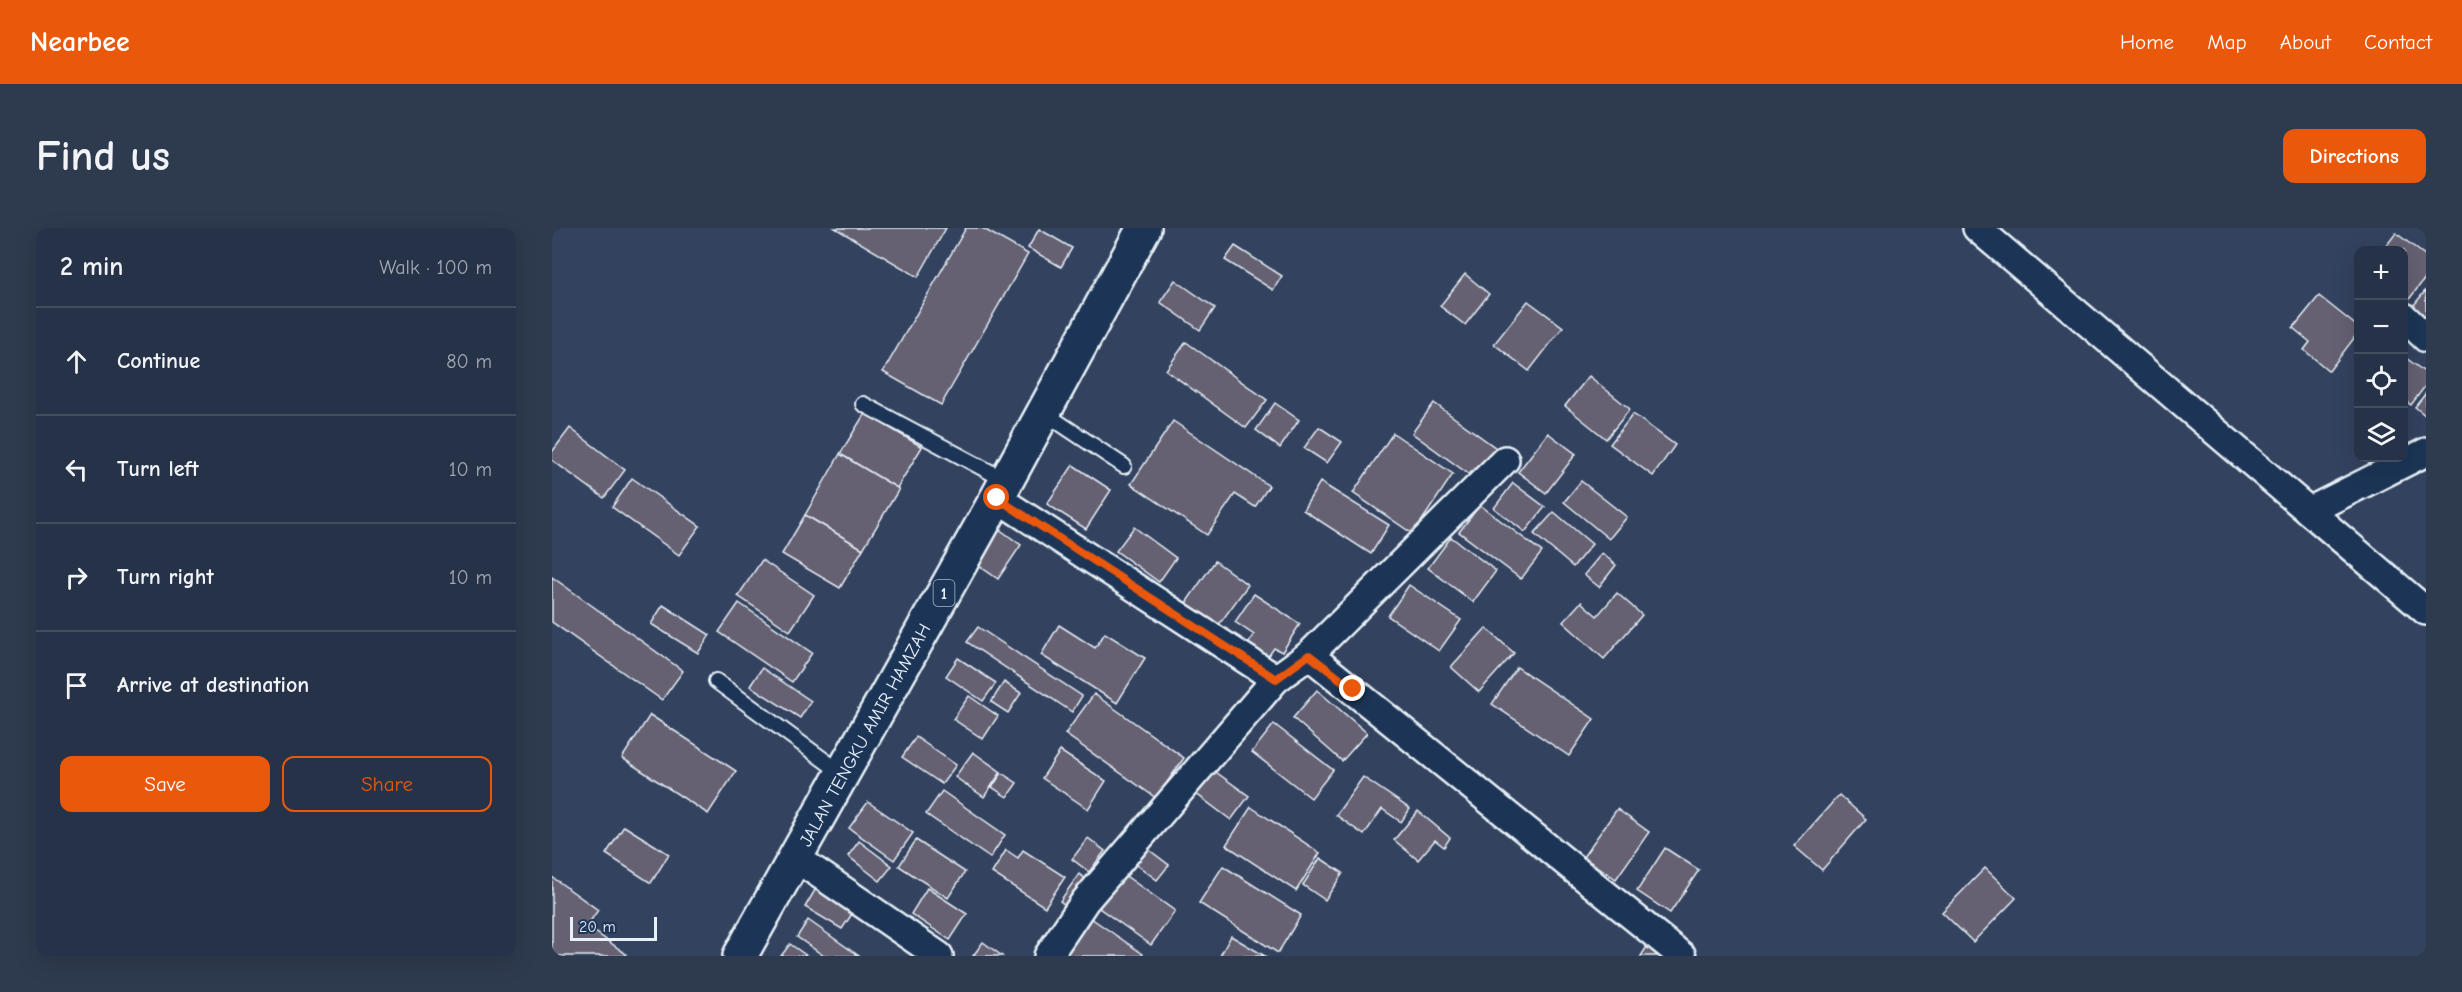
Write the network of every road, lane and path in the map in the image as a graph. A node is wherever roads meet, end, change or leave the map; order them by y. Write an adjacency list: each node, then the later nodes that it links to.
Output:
1 (1144, 228): 6 (highway, JALAN TENGKU AMIR HAMZAH / 1)
2 (1977, 228): 11 (street)
3 (2408, 321): 4 (street)
4 (2426, 338)
5 (862, 404): 10 (lane)
6 (1043, 412): 9 (lane); 10 (highway, JALAN TENGKU AMIR HAMZAH / 1)
7 (2426, 452): 11 (street)
8 (1505, 460): 13 (street)
9 (1124, 466)
10 (1001, 489): 14 (street); 16 (highway, JALAN TENGKU AMIR HAMZAH / 1)
11 (2309, 511): 12 (street)
12 (2426, 610)
13 (1309, 655): 14 (street); 21 (street)
14 (1276, 679): 20 (street)
15 (716, 681): 16 (lane)
16 (843, 774): 17 (highway, JALAN TENGKU AMIR HAMZAH / 1)
17 (796, 858): 18 (highway, JALAN TENGKU AMIR HAMZAH / 1); 19 (street)
18 (740, 956)
19 (939, 956)
20 (1047, 956)
21 (1682, 956)

